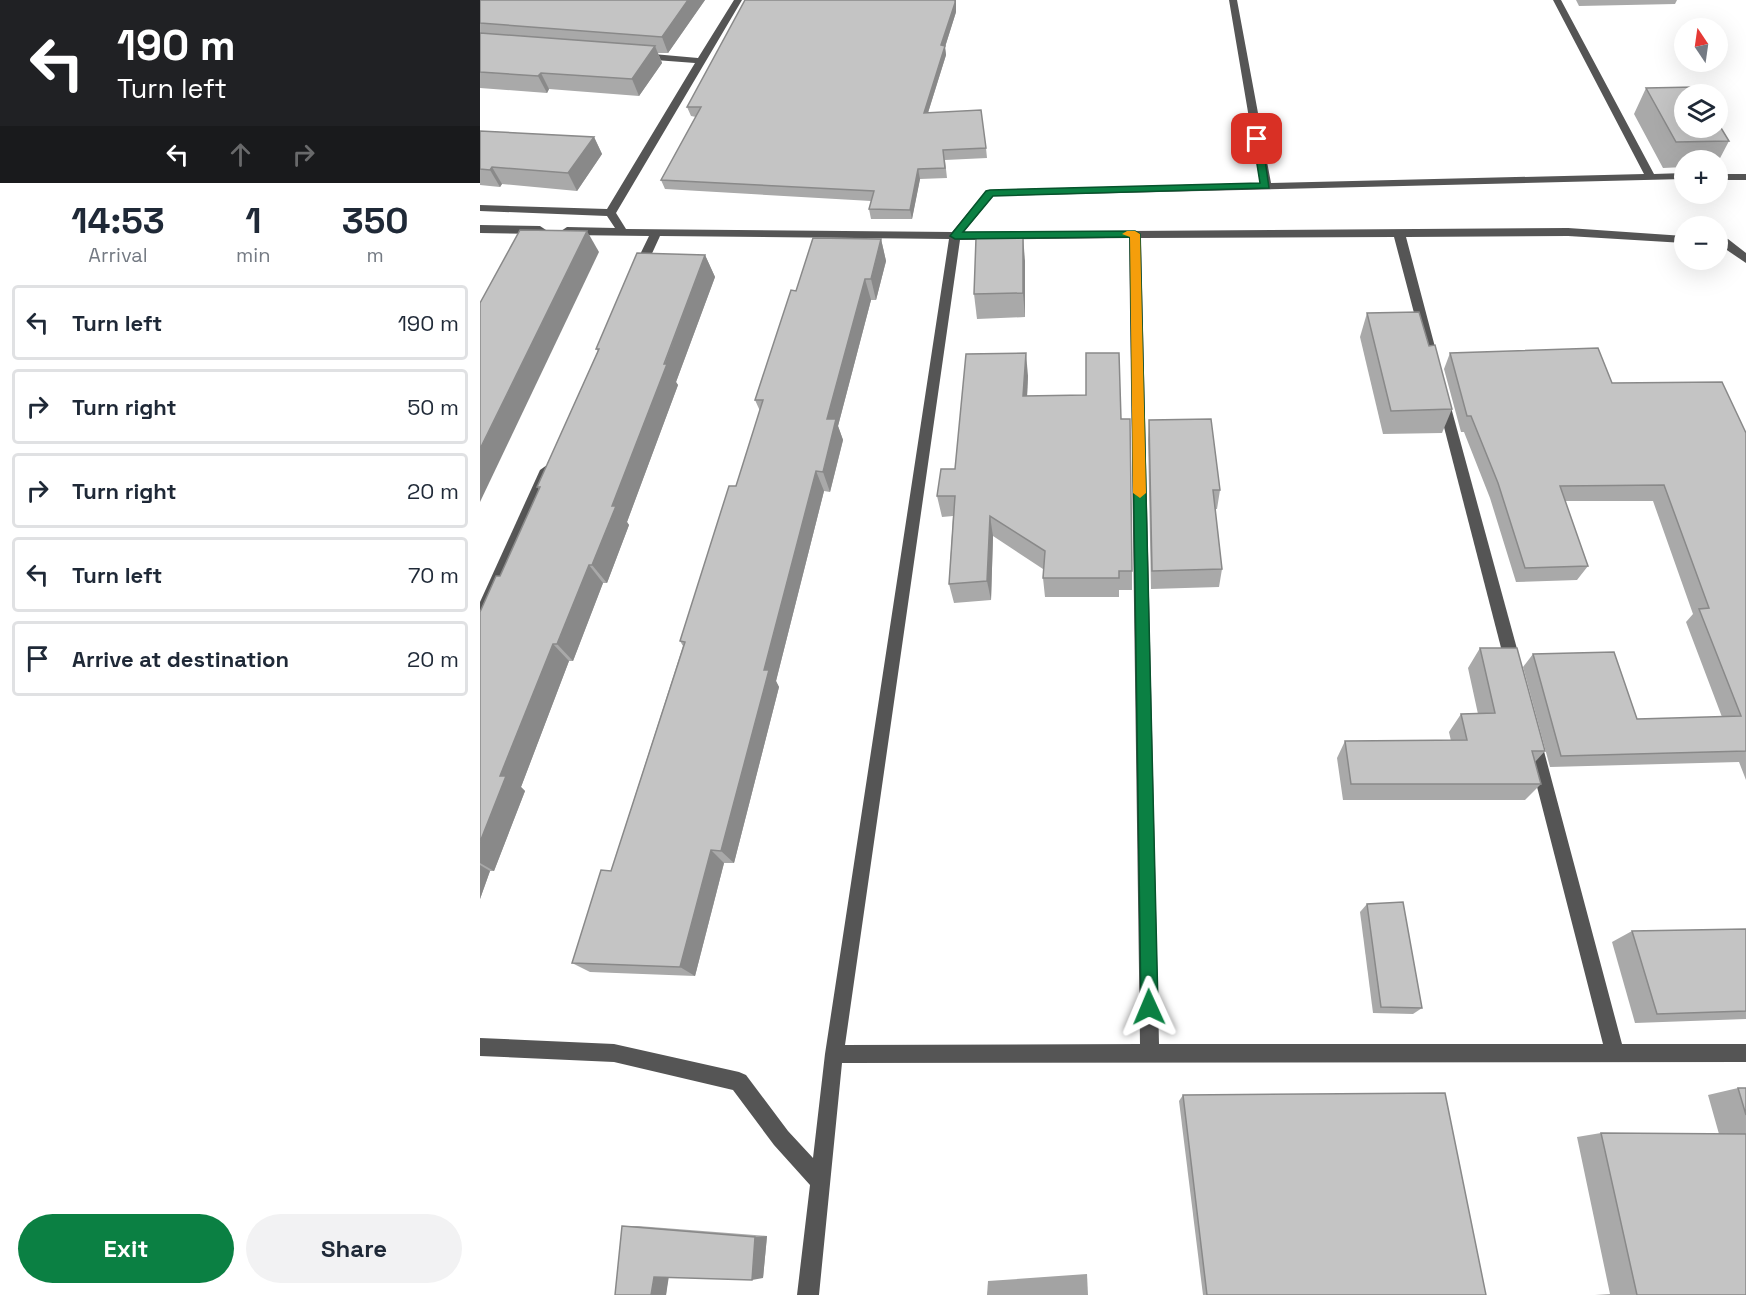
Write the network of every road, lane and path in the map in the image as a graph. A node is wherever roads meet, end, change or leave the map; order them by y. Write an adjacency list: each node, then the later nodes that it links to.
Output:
1 (738, 0): 5 (street)
2 (1233, 0): 10 (street)
3 (1557, 0): 6 (street)
4 (632, 56): 5 (street)
5 (702, 61): 12 (street)
6 (1650, 175): 7 (street); 10 (street)
7 (1674, 176)
8 (1728, 177): 9 (street)
9 (1746, 177)
10 (1266, 186): 18 (street)
11 (480, 208): 12 (street)
12 (610, 213): 14 (street)
13 (480, 229): 14 (street)
14 (623, 232): 15 (street)
15 (656, 232): 18 (street); 22 (street)
16 (1399, 232): 17 (street); 19 (street); 25 (street)
17 (1135, 234): 18 (street); 31 (street)
18 (955, 236): 30 (street)
19 (1674, 238)
20 (1728, 245): 21 (street)
21 (1746, 259)
22 (632, 286)
23 (553, 457): 24 (street)
24 (480, 618)
25 (1518, 683)
26 (1530, 730): 28 (street)
27 (480, 1047): 32 (street)
28 (1615, 1053): 29 (street); 31 (street)
29 (1746, 1053)
30 (834, 1054): 31 (street); 32 (street)
31 (1150, 1054)
32 (820, 1180): 33 (street)
33 (808, 1295)

